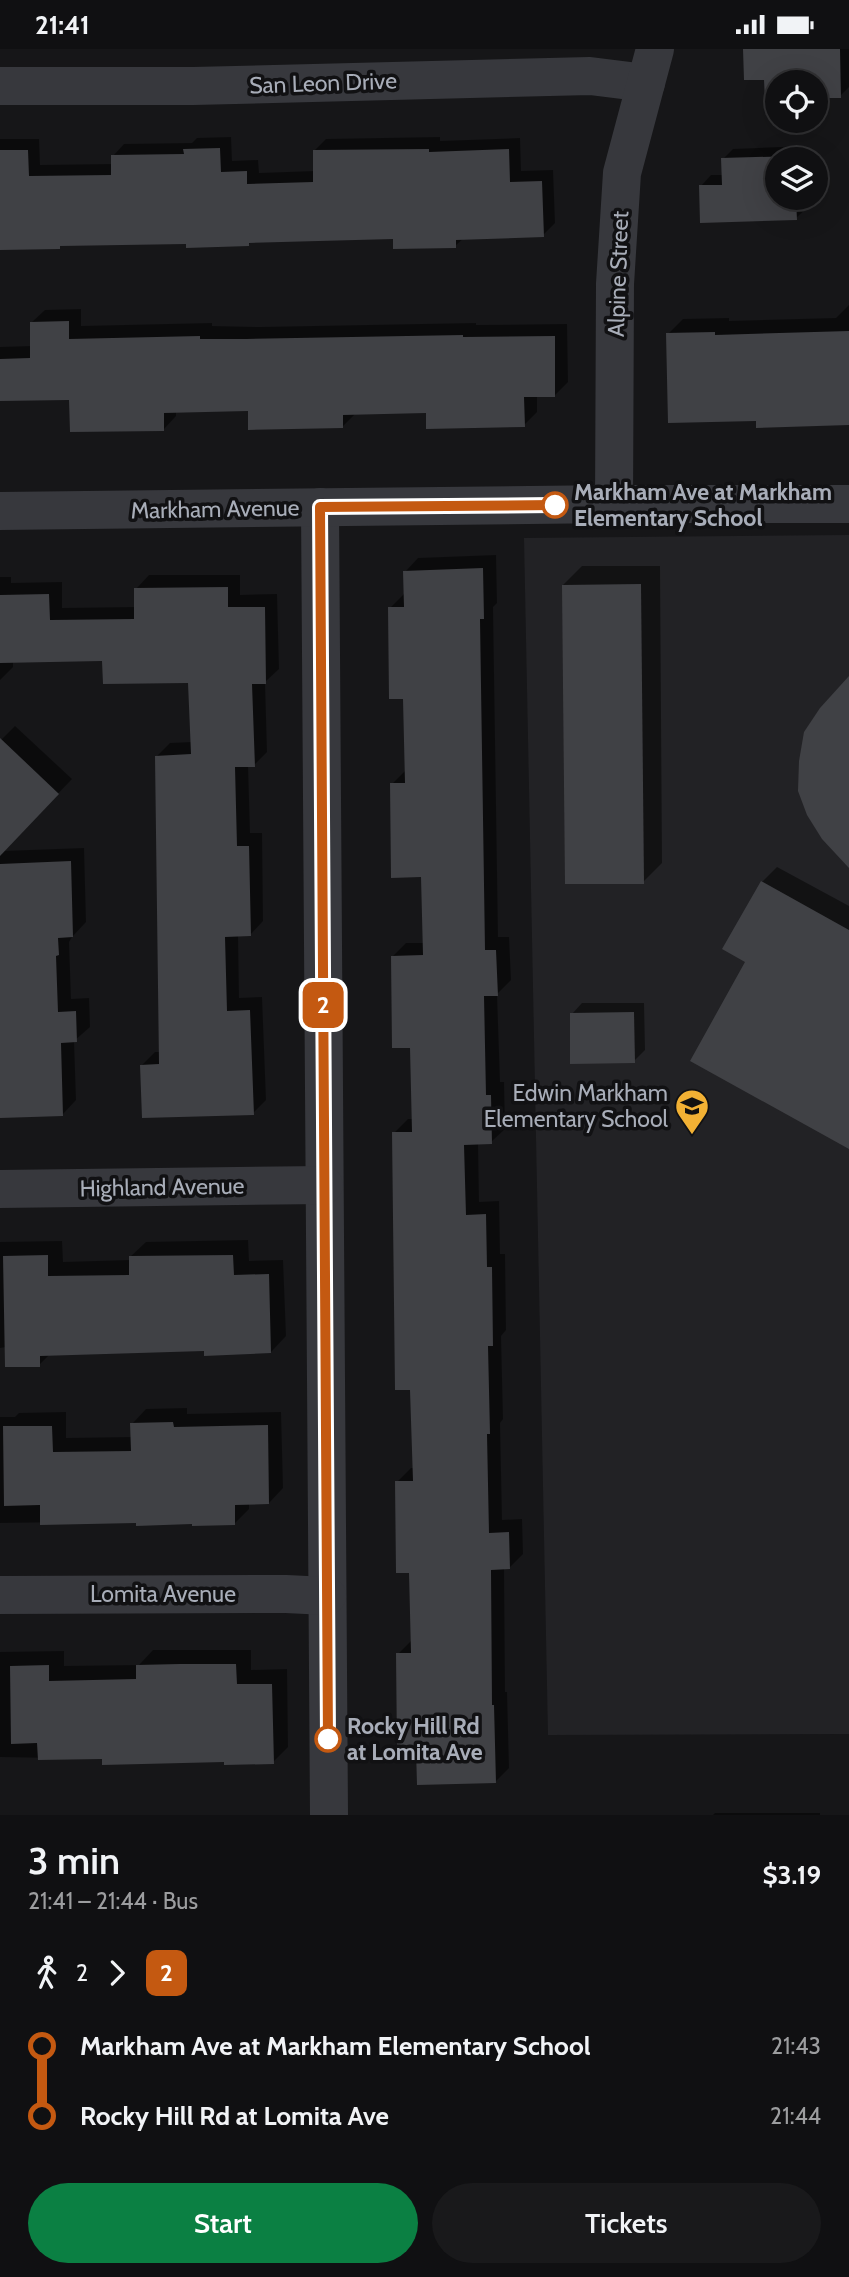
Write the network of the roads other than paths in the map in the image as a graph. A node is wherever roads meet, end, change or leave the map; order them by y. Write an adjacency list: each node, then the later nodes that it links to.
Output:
1 (651, 66): 2 (street, San Leon Drive); 3 (street, Alpine Street)
2 (0, 86)
3 (614, 504): 4 (street, Markham Avenue); 5 (street, Markham Avenue)
4 (849, 504)
5 (320, 507): 6 (street, Markham Avenue); 7 (street)
6 (0, 512)
7 (324, 1185): 8 (street, Highland Avenue); 10 (street)
8 (0, 1189)
9 (0, 1595): 10 (street, Lomita Avenue)
10 (327, 1596): 11 (street)
11 (329, 1815)

